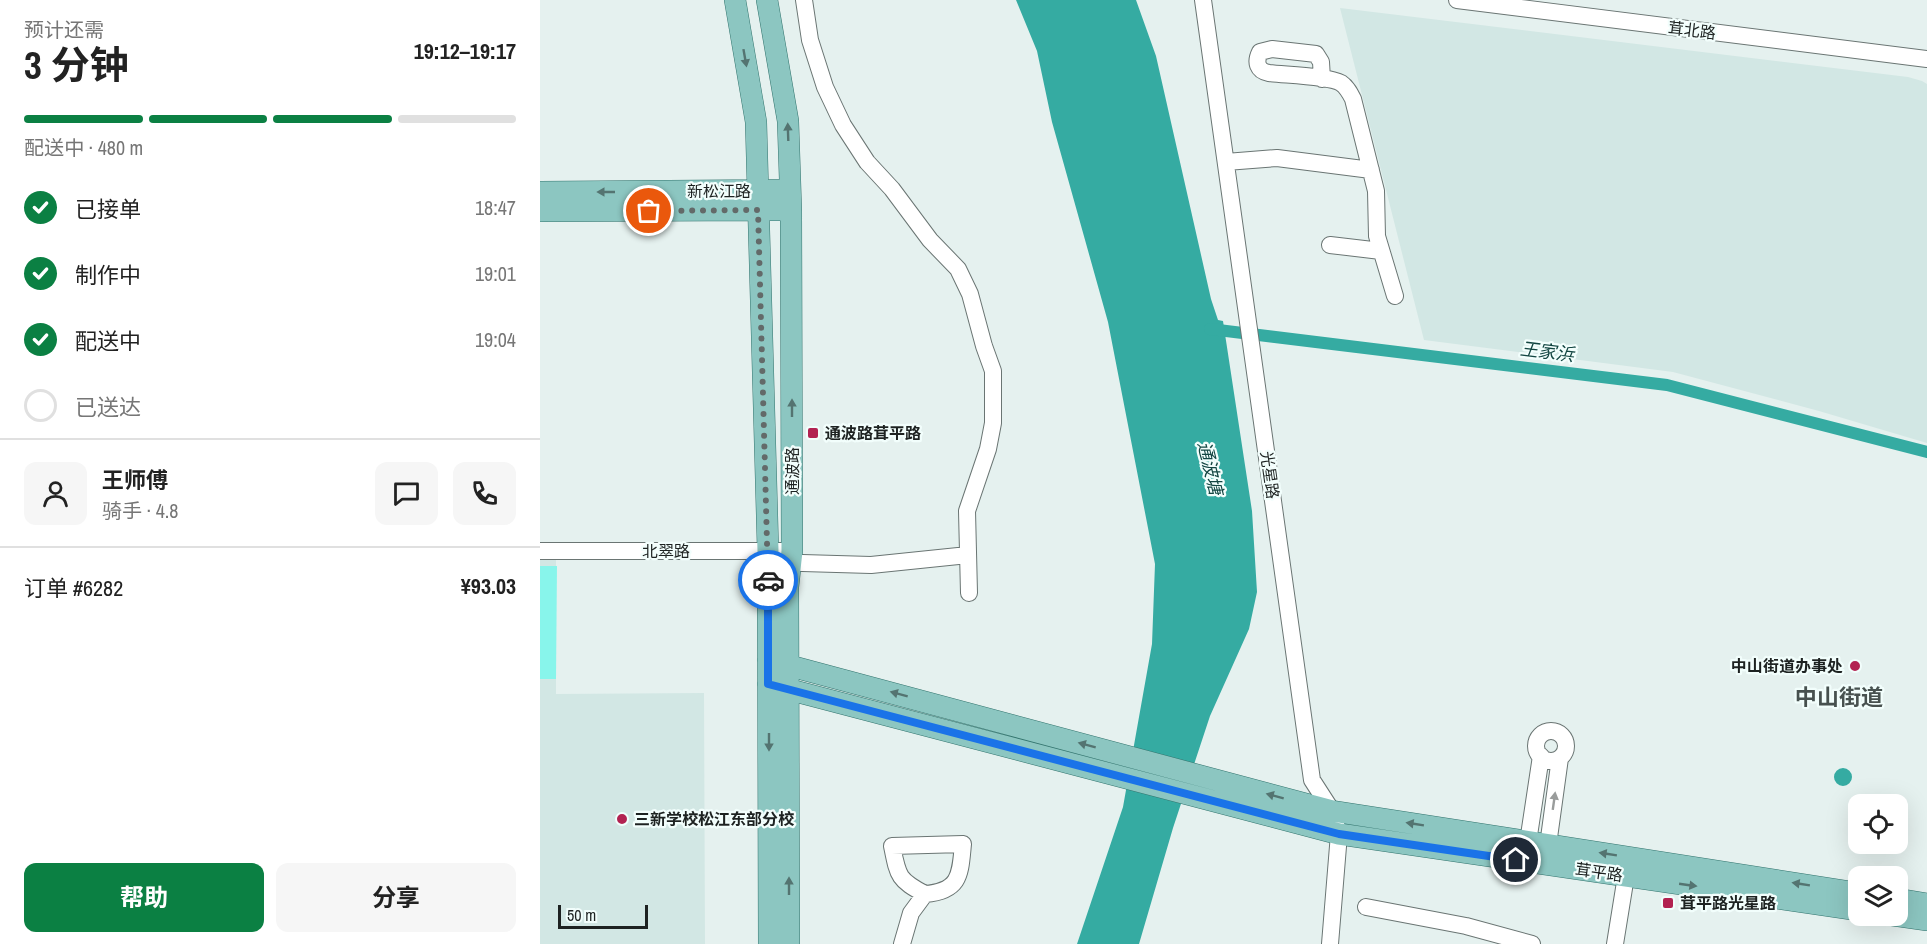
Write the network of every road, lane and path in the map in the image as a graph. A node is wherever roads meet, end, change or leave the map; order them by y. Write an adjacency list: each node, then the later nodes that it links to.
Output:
1 (735, 0): 12 (main road, 通波路, one-way to 12)
2 (767, 0): 11 (main road, 通波路, one-way to 2)
3 (804, 0): 18 (street)
4 (1203, 0): 8 (street, 光星路)
5 (1457, 0): 6 (street, 茸北路)
6 (1927, 59)
7 (1322, 79): 9 (street)
8 (1227, 162): 9 (street); 26 (street, 光星路)
9 (1371, 170): 15 (street)
10 (540, 192): 12 (main road, 新松江路, one-way to 10)
11 (790, 200): 12 (main road, 新松江路); 20 (main road, 通波路, one-way to 11)
12 (758, 201): 13 (main road, 新松江路); 19 (main road, 通波路)
13 (540, 211)
14 (1330, 244): 15 (street)
15 (1381, 251): 16 (street)
16 (1395, 296)
17 (540, 551): 19 (street, 北翠路)
18 (968, 555): 20 (street, 北翠路); 21 (street)
19 (768, 557): 20 (street, 北翠路); 22 (main road, 通波路)
20 (792, 557): 22 (main road, 通波路)
21 (969, 593)
22 (778, 662): 23 (main road, 通波路); 26 (main road, one-way to 22)
23 (778, 686): 27 (main road, 茸平路); 38 (main road, 通波路, one-way to 38); 39 (main road, 通波路, one-way to 23)
24 (1541, 756): 25 (street); 25 (street); 28 (street)
25 (1560, 758): 28 (street, one-way to 25)
26 (1332, 811): 27 (street, 光星路); 28 (main road, one-way to 26)
27 (1339, 834): 29 (main road, 茸平路); 41 (street, 光星路)
28 (1538, 843): 30 (main road, one-way to 28)
29 (1626, 876): 35 (main road, 茸平路, one-way to 35); 43 (street)
30 (1848, 891)
31 (925, 894): 40 (street)
32 (1908, 901): 33 (main road)
33 (1927, 904)
34 (1366, 907): 42 (street)
35 (1848, 909)
36 (1908, 917): 37 (main road)
37 (1927, 920)
38 (769, 944)
39 (789, 944)
40 (902, 944)
41 (1330, 944)
42 (1532, 944)
43 (1615, 944)

